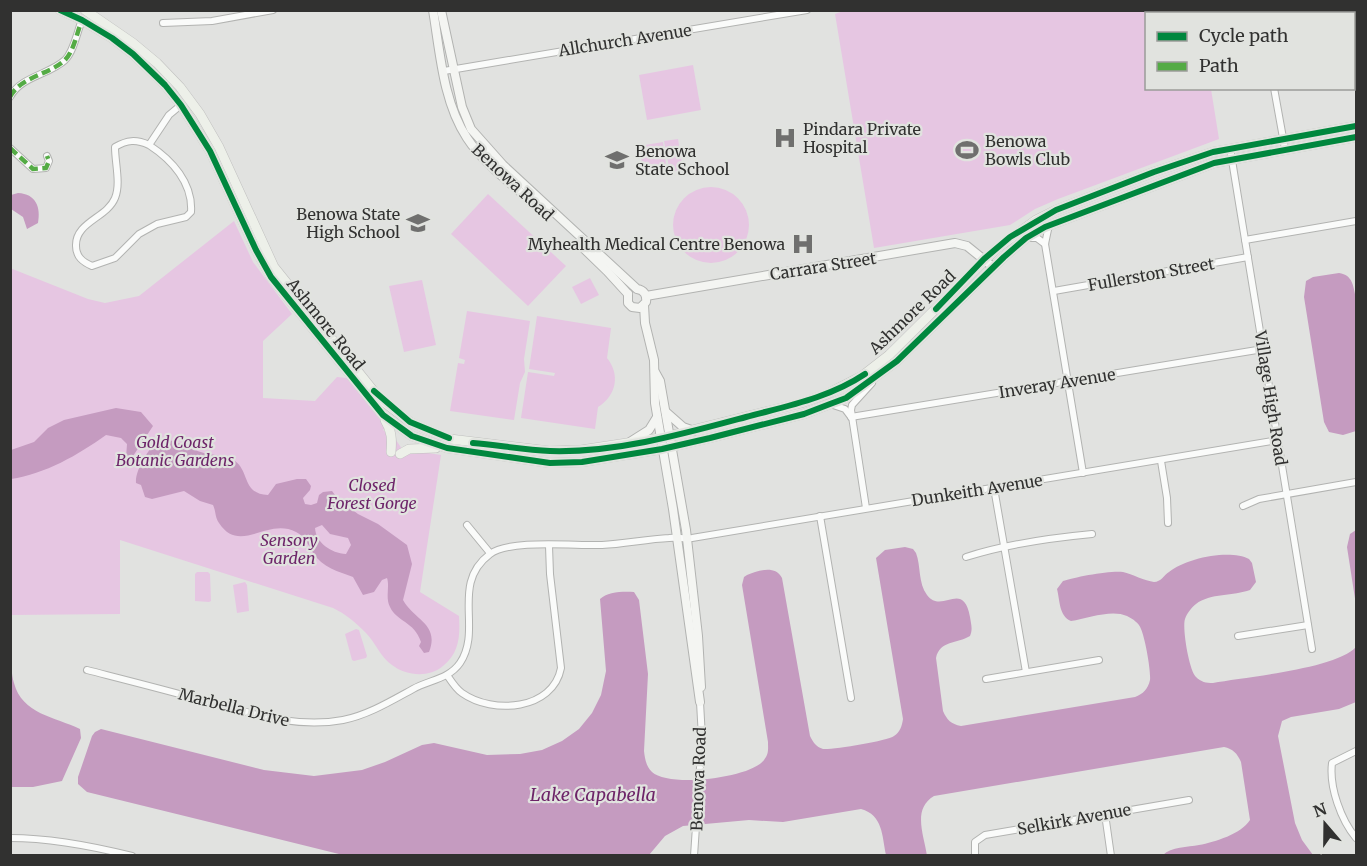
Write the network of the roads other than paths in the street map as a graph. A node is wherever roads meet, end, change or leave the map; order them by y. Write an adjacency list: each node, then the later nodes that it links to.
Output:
1 (60, 10): 6 (main road, Ashmore Road)
2 (273, 10): 7 (street)
3 (433, 10): 9 (main road, Benowa Road)
4 (441, 10): 8 (main road, Benowa Road)
5 (807, 10): 8 (street, Allchurch Avenue)
6 (83, 15): 11 (street); 12 (main road, Ashmore Road); 46 (main road, Ashmore Road)
7 (163, 23)
8 (453, 69): 9 (street, Allchurch Avenue); 30 (main road, Benowa Road)
9 (444, 71): 32 (main road, Benowa Road)
10 (1274, 90): 15 (street)
11 (10, 97)
12 (181, 105): 16 (street); 40 (main road, Ashmore Road)
13 (1356, 126): 15 (main road, Ashmore Road)
14 (1356, 137): 19 (main road, Ashmore Road)
15 (1283, 138): 18 (main road, Ashmore Road); 19 (street)
16 (149, 145): 16 (street)
17 (10, 148): 20 (street)
18 (1230, 148): 21 (street, Village High Road); 28 (main road, Ashmore Road)
19 (1285, 148): 21 (main road, Ashmore Road)
20 (47, 156)
21 (1232, 159): 23 (main road, Ashmore Road); 25 (street, Village High Road)
22 (1356, 221): 25 (street)
23 (1049, 224): 24 (main road, Ashmore Road); 26 (street)
24 (1026, 238): 26 (street); 29 (main road, Ashmore Road)
25 (1245, 240): 27 (street, Village High Road)
26 (1046, 244): 31 (street)
27 (1248, 257): 31 (street, Fullerston Street); 34 (street, Village High Road)
28 (984, 260): 29 (main road, Carrara Street); 33 (main road, Carrara Street); 43 (main road, Ashmore Road)
29 (993, 267): 36 (main road, Ashmore Road)
30 (637, 289): 32 (main road); 33 (main road)
31 (1054, 291): 37 (street)
32 (628, 294): 33 (main road)
33 (642, 303): 35 (main road, Benowa Road)
34 (1263, 349): 37 (street, Inveray Avenue); 45 (street, Village High Road)
35 (655, 372): 39 (main road, Benowa Road); 41 (main road, Benowa Road)
36 (881, 374): 38 (main road, Ashmore Road); 42 (street)
37 (1069, 381): 42 (street, Inveray Avenue); 50 (street)
38 (830, 404): 42 (street); 48 (main road, Ashmore Road)
39 (665, 412): 43 (main road); 44 (main road, Benowa Road)
40 (383, 416): 47 (main road, Ashmore Road); 47 (main road)
41 (657, 417): 44 (main road, Benowa Road); 46 (main road)
42 (851, 417): 55 (street)
43 (694, 431): 44 (main road, Ashmore Road)
44 (665, 437): 46 (main road, Ashmore Road); 48 (main road, Benowa Road)
45 (1278, 441): 49 (street, Dunkeith Avenue); 53 (street, Village High Road)
46 (624, 445)
47 (447, 448): 48 (main road, Ashmore Road)
48 (667, 448): 60 (main road, Benowa Road); 61 (main road, Benowa Road)
49 (1161, 461): 50 (street, Dunkeith Avenue); 57 (street)
50 (1083, 473): 52 (street, Dunkeith Avenue)
51 (1356, 482): 53 (street)
52 (994, 488): 55 (street, Dunkeith Avenue); 63 (street)
53 (1287, 494): 54 (street); 66 (street, Village High Road)
54 (1243, 506)
55 (866, 508): 56 (street, Dunkeith Avenue)
56 (820, 516): 61 (street, Dunkeith Avenue); 74 (street)
57 (1168, 523)
58 (467, 525): 64 (street)
59 (1092, 534): 63 (street)
60 (676, 538): 61 (street, Dunkeith Avenue); 62 (street); 75 (main road, Benowa Road)
61 (687, 538): 75 (main road, Benowa Road)
62 (549, 546): 64 (street); 72 (street)
63 (1004, 548): 65 (street); 71 (street)
64 (490, 554): 72 (street)
65 (966, 557)
66 (1308, 625): 67 (street); 68 (street, Village High Road)
67 (1238, 636)
68 (1312, 649)
69 (1099, 660): 71 (street)
70 (87, 670): 72 (street, Marbella Drive)
71 (1026, 672): 73 (street)
72 (447, 675)
73 (986, 679)
74 (852, 698)
75 (700, 702): 82 (street, Benowa Road)
76 (1356, 751): 80 (street)
77 (1189, 800): 78 (street, Selkirk Avenue)
78 (1105, 814): 83 (street, Selkirk Avenue); 84 (street)
79 (10, 838): 81 (street)
80 (1356, 838)
81 (132, 855)
82 (694, 855)
83 (975, 855)
84 (1111, 855)

